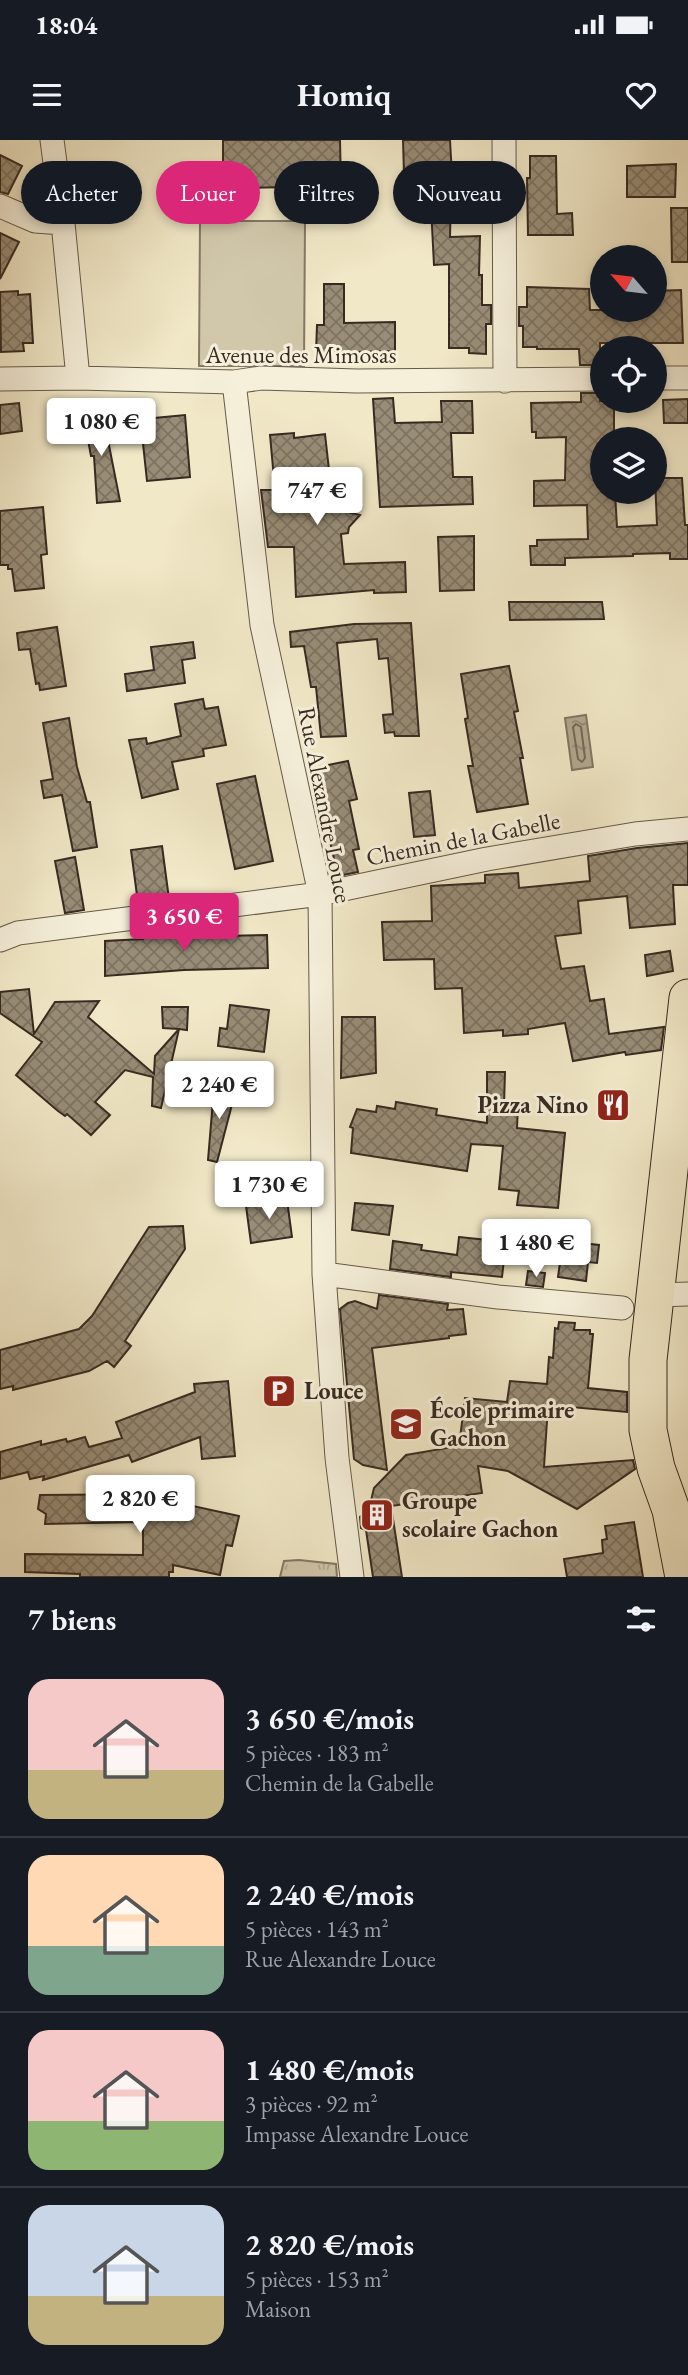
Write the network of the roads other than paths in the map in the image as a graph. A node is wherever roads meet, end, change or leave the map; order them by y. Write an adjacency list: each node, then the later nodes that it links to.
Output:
1 (52, 140): 3 (street)
2 (504, 140): 12 (street)
3 (55, 161)
4 (0, 206): 5 (street)
5 (21, 216)
6 (63, 224): 7 (street)
7 (78, 378): 10 (street, Avenue des Mimosas); 13 (street, Avenue des Mimosas)
8 (667, 378): 9 (street)
9 (688, 378)
10 (0, 379)
11 (590, 379): 12 (street, Avenue des Mimosas)
12 (505, 381): 13 (street, Avenue des Mimosas)
13 (234, 382): 15 (street, Rue Alexandre Louce)
14 (688, 829): 15 (street, Chemin de la Gabelle)
15 (320, 894): 16 (street, Chemin de la Gabelle); 18 (street, Rue Alexandre Louce)
16 (0, 940)
17 (688, 998): 19 (main road)
18 (324, 1274): 20 (street); 21 (street, Rue Alexandre Louce)
19 (672, 1294): 22 (main road)
20 (622, 1308)
21 (352, 1577)
22 (684, 1577)

